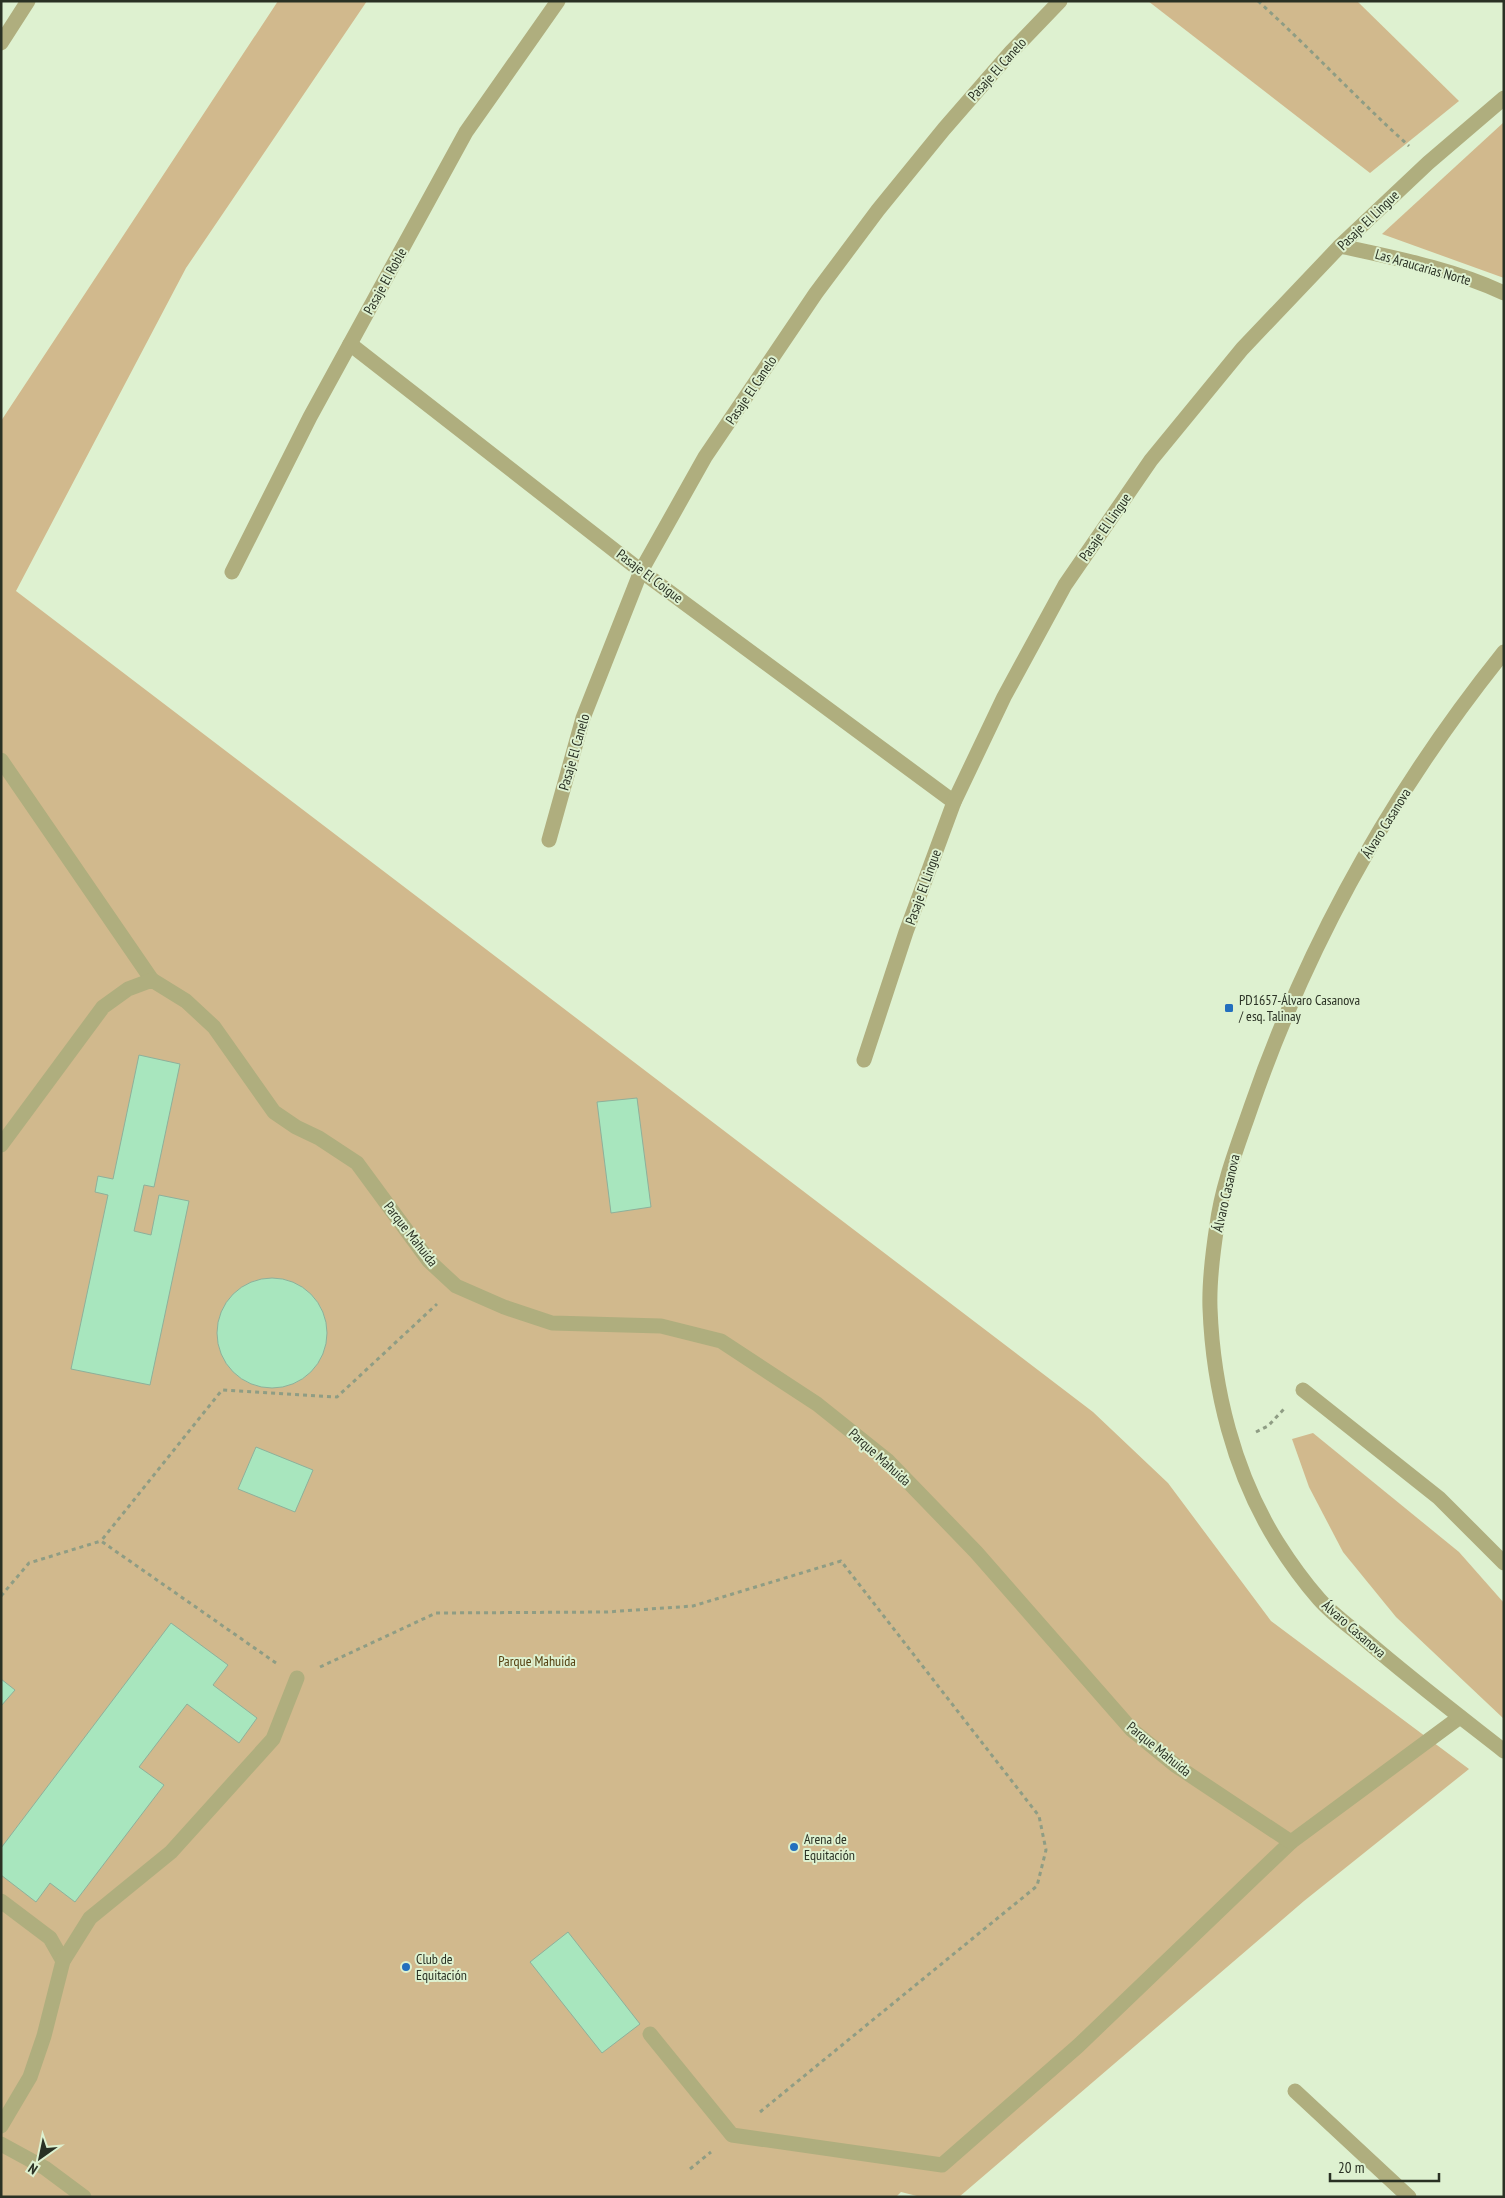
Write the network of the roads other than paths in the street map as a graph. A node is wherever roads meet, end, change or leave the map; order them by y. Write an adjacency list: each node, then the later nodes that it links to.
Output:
1 (28, 1): 4 (street)
2 (558, 1): 8 (street, Pasaje El Roble)
3 (1060, 1): 9 (street, Pasaje El Canelo)
4 (1, 43)
5 (1504, 98): 6 (street, Pasaje El Lingue)
6 (1340, 246): 7 (street, Las Araucarias Norte); 13 (street, Pasaje El Lingue)
7 (1504, 293)
8 (350, 344): 9 (street, Pasaje El Coigue); 10 (street, Pasaje El Roble)
9 (641, 571): 13 (street, Pasaje El Coigue); 14 (street, Pasaje El Canelo)
10 (232, 572)
11 (1504, 652): 21 (street, Álvaro Casanova)
12 (1, 760): 15 (street)
13 (954, 802): 16 (street, Pasaje El Lingue)
14 (549, 840)
15 (152, 980): 17 (street); 23 (street, Parque Mahuida)
16 (864, 1060)
17 (1, 1145)
18 (1303, 1390): 19 (street)
19 (1504, 1563)
20 (297, 1678): 25 (street)
21 (1460, 1717): 22 (street, Álvaro Casanova); 23 (street)
22 (1504, 1751)
23 (1291, 1842): 26 (street)
24 (1, 1901): 25 (street)
25 (63, 1962): 28 (street)
26 (650, 2034)
27 (1296, 2091): 31 (street)
28 (1, 2126)
29 (1, 2144): 30 (street)
30 (84, 2197)
31 (1409, 2197)

